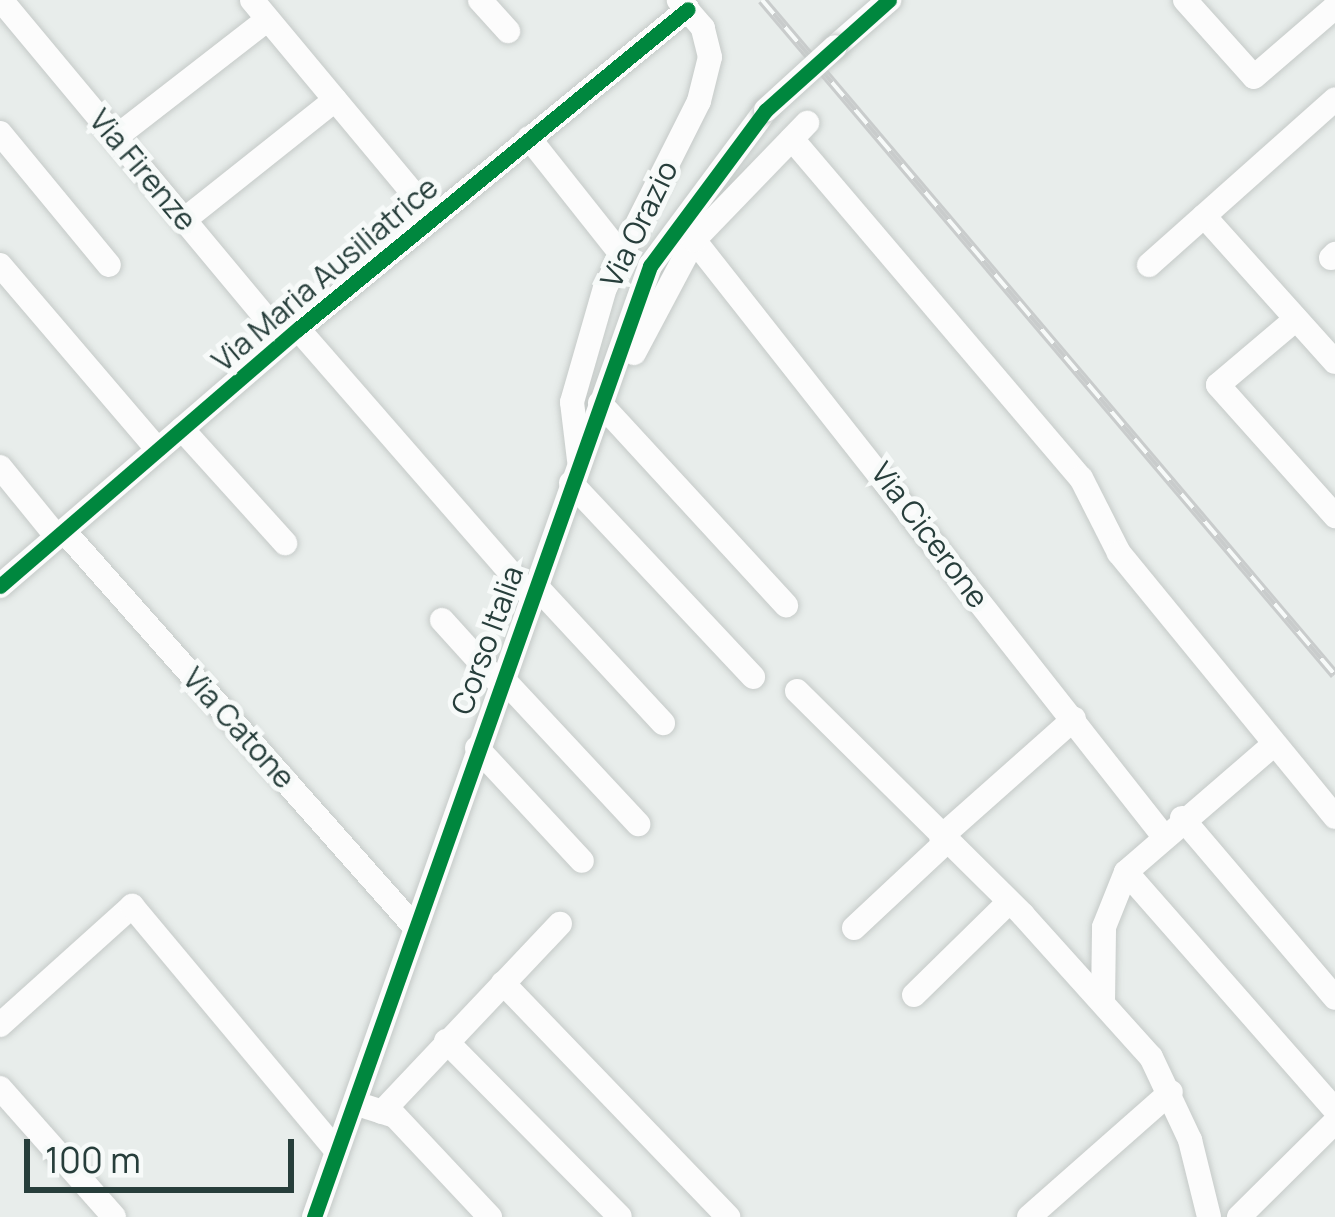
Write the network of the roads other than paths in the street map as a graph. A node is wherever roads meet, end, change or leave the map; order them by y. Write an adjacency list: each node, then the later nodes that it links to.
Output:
1 (1, 0): 12 (street, Via Firenze)
2 (480, 0): 8 (street)
3 (890, 0): 25 (street, Corso Italia, bridge)
4 (1185, 0): 6 (street)
5 (684, 5): 13 (street, Via Maria Ausiliatrice); 18 (street, Via Orazio)
6 (1335, 7)
7 (260, 9): 10 (street); 12 (street)
8 (508, 32)
9 (1335, 99): 14 (street)
10 (335, 100): 15 (street); 16 (street)
11 (0, 134): 20 (street)
12 (116, 137): 16 (street, Via Firenze)
13 (530, 138): 15 (street, Via Maria Ausiliatrice); 18 (street)
14 (1204, 216): 21 (street); 22 (street)
15 (433, 218): 23 (street, Via Maria Ausiliatrice)
16 (184, 220): 23 (street, Via Firenze)
17 (694, 240): 25 (street); 40 (street, Via Cicerone); 42 (street)
18 (621, 254): 29 (street, Via Orazio)
19 (0, 265): 27 (street)
20 (109, 265)
21 (1149, 265)
22 (1296, 319): 24 (street); 30 (street)
23 (291, 335): 26 (street, Via Maria Ausiliatrice); 34 (street, Via Firenze)
24 (1335, 362)
25 (601, 400): 29 (street, Corso Italia); 35 (street)
26 (182, 429): 27 (street, Via Maria Ausiliatrice); 32 (street)
27 (158, 450): 31 (street, Via Maria Ausiliatrice)
28 (0, 467): 31 (street, Via Catone)
29 (575, 471): 34 (street, Corso Italia); 37 (street)
30 (1335, 517)
31 (60, 534): 33 (street, Via Maria Ausiliatrice); 52 (street, Via Catone)
32 (285, 543)
33 (0, 586)
34 (534, 592): 38 (street, Corso Italia); 41 (street, Via Firenze)
35 (786, 605)
36 (442, 620): 38 (street)
37 (753, 677)
38 (501, 681): 43 (street, Corso Italia); 45 (street)
39 (797, 691): 47 (street)
40 (1074, 719): 46 (street, Via Cicerone); 47 (street)
41 (663, 723)
42 (1272, 746): 44 (street); 46 (street)
43 (477, 748): 48 (street); 52 (street, Corso Italia)
44 (1335, 817)
45 (638, 824)
46 (1172, 826): 49 (street); 56 (street, Via Cicerone)
47 (943, 839): 50 (street); 53 (street)
48 (582, 861)
49 (1126, 872): 57 (street); 63 (street)
50 (1009, 902): 55 (street); 57 (street)
51 (560, 924): 54 (street)
52 (414, 926): 62 (street, Corso Italia)
53 (854, 928)
54 (503, 982): 59 (street); 71 (street)
55 (914, 994)
56 (1335, 998)
57 (1103, 1002): 61 (street)
58 (0, 1025): 66 (street)
59 (446, 1041): 64 (street); 70 (street)
60 (0, 1088): 67 (street)
61 (1171, 1092): 72 (street); 73 (street)
62 (353, 1103): 64 (street); 66 (street, Corso Italia)
63 (1335, 1110)
64 (382, 1112): 69 (street)
65 (1335, 1122): 74 (street)
66 (337, 1151): 68 (street, Corso Italia)
67 (114, 1217)
68 (314, 1217)
69 (490, 1217)
70 (620, 1217)
71 (728, 1217)
72 (1029, 1217)
73 (1209, 1217)
74 (1239, 1217)

